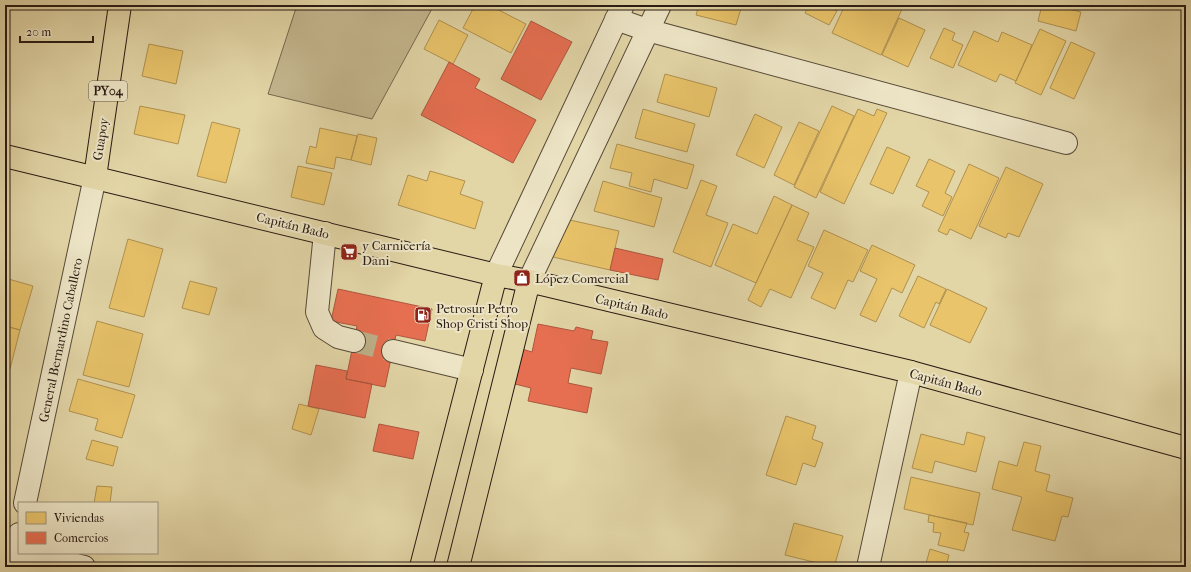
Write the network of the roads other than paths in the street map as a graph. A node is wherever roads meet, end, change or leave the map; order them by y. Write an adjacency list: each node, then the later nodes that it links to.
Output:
1 (120, 5): 7 (main road, Guapoy / PY04)
2 (660, 5): 4 (street)
3 (619, 12): 4 (street); 9 (street)
4 (647, 30): 5 (street); 10 (street)
5 (1066, 143)
6 (5, 156): 7 (main road, Capitán Bado)
7 (95, 177): 8 (main road, Capitán Bado); 16 (street, General Bernardino Caballero)
8 (325, 233): 9 (main road, Capitán Bado); 11 (street)
9 (496, 275): 10 (main road, Capitán Bado); 13 (main road)
10 (529, 281): 14 (main road, Capitán Bado); 20 (main road)
11 (354, 341)
12 (393, 351): 13 (street)
13 (472, 370): 19 (main road)
14 (911, 372): 15 (main road, Capitán Bado); 21 (street)
15 (1186, 448)
16 (26, 502)
17 (33, 554): 18 (street)
18 (84, 567)
19 (421, 567)
20 (458, 567)
21 (868, 567)

